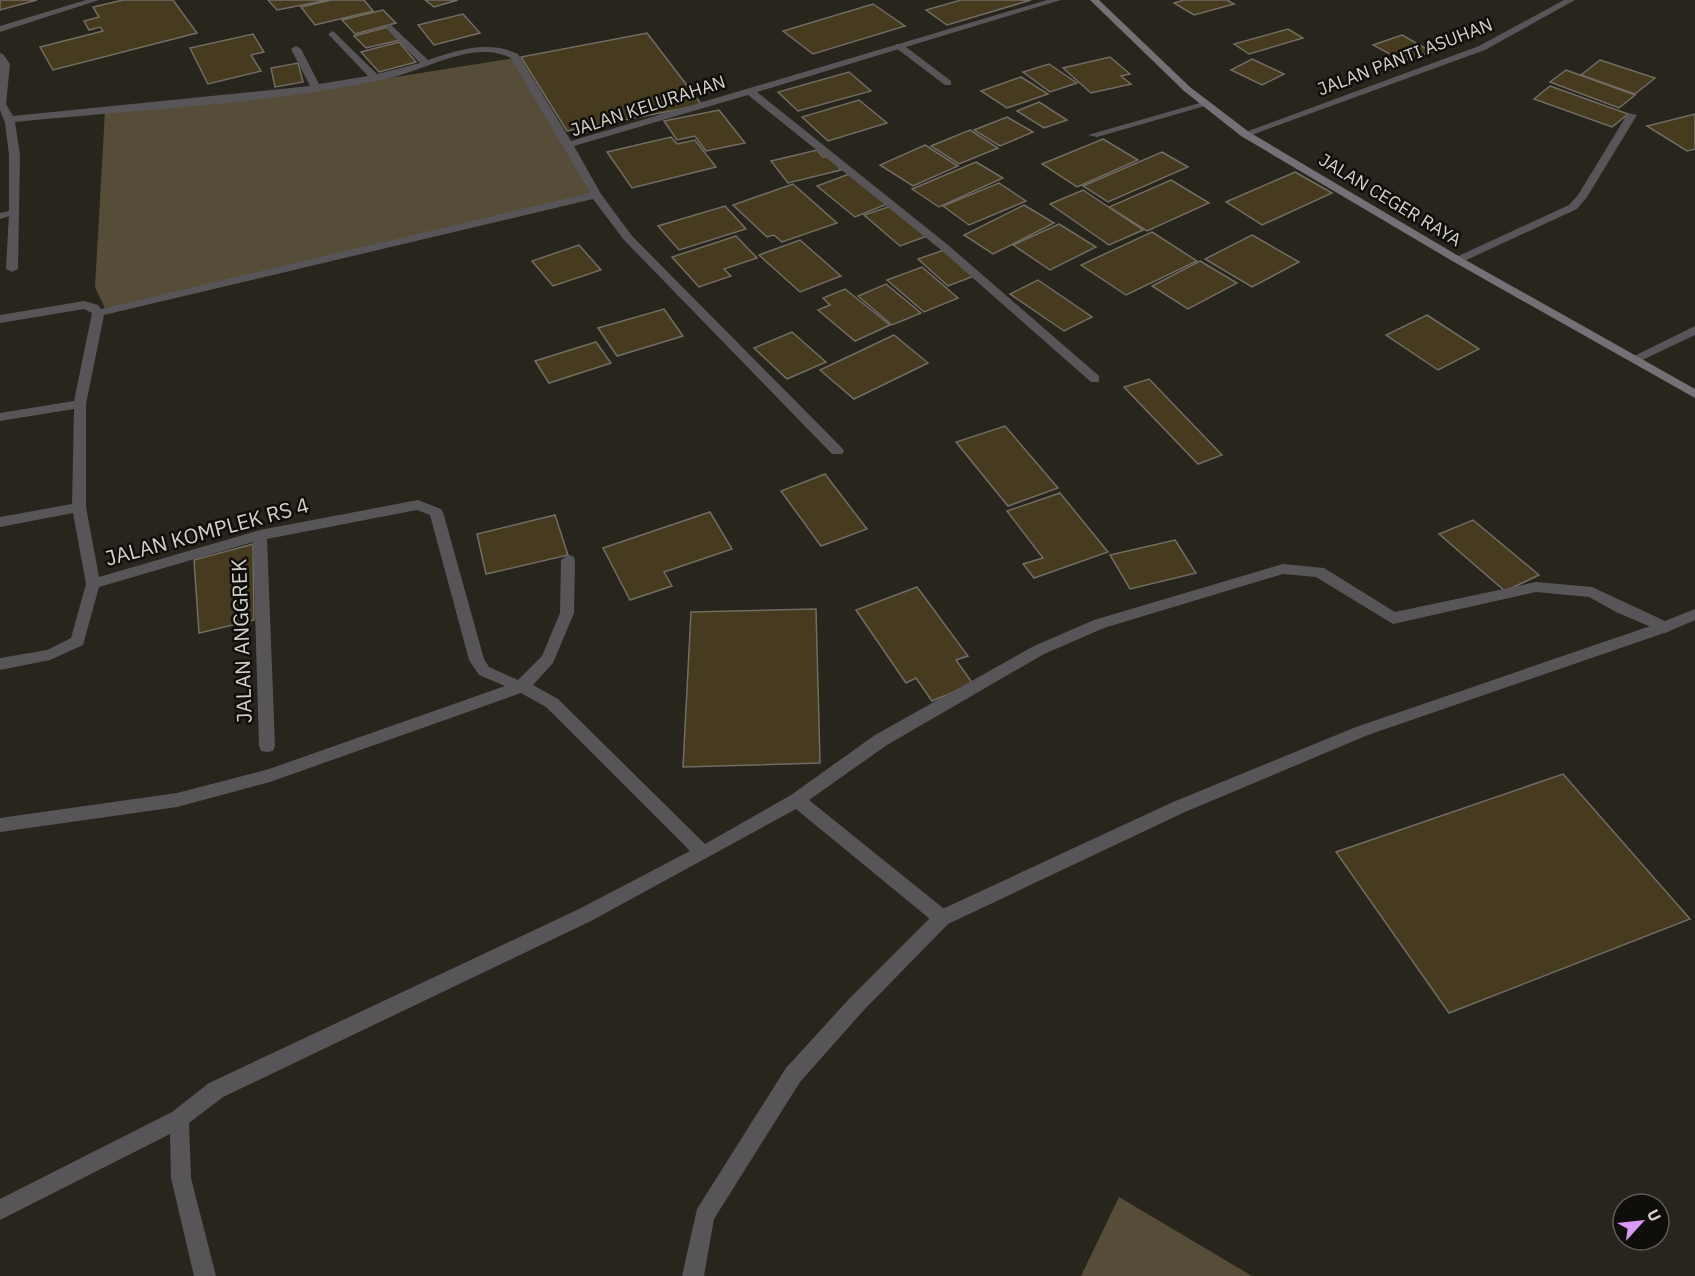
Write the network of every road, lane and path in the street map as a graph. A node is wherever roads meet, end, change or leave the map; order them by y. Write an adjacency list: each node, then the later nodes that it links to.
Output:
1 (95, 0): 6 (street)
2 (1057, 0): 8 (street, JALAN KELURAHAN)
3 (1094, 0): 17 (main road, JALAN CEGER RAYA)
4 (1571, 0): 20 (street, JALAN PANTI ASUHAN)
5 (390, 27): 11 (street)
6 (0, 29)
7 (333, 34): 12 (street)
8 (899, 46): 13 (street); 15 (street, JALAN KELURAHAN)
9 (296, 48): 14 (street)
10 (0, 56): 16 (street)
11 (427, 64): 12 (street); 22 (street)
12 (375, 78): 14 (street)
13 (948, 83)
14 (316, 88): 19 (street)
15 (750, 91): 22 (street, JALAN KELURAHAN); 32 (street)
16 (1, 103): 19 (street)
17 (1207, 104): 20 (main road, JALAN CEGER RAYA); 21 (street)
18 (1632, 115): 26 (street)
19 (8, 120): 24 (street)
20 (1245, 134): 26 (main road, JALAN CEGER RAYA)
21 (1093, 135)
22 (568, 144): 23 (street, JALAN KELURAHAN)
23 (596, 195): 28 (street); 36 (street, JALAN KELURAHAN)
24 (14, 213): 25 (street); 27 (street)
25 (0, 216)
26 (1458, 260): 31 (main road, JALAN CEGER RAYA)
27 (12, 269)
28 (105, 311): 29 (street); 34 (street, JALAN KOMPLEK RS 4)
29 (0, 319)
30 (1695, 330): 31 (street)
31 (1634, 359): 33 (main road, JALAN CEGER RAYA)
32 (1095, 379)
33 (1695, 394)
34 (80, 404): 35 (street); 37 (street, JALAN KOMPLEK RS 4)
35 (0, 417)
36 (837, 452)
37 (79, 507): 38 (street); 41 (street, JALAN KOMPLEK RS 4)
38 (0, 522)
39 (260, 536): 41 (street, JALAN KOMPLEK RS 4); 45 (street, JALAN KOMPLEK RS 4); 46 (street, JALAN ANGGREK)
40 (568, 560): 45 (street)
41 (93, 584): 44 (street)
42 (1695, 614): 43 (street)
43 (1665, 627): 47 (street); 50 (street)
44 (0, 664)
45 (517, 684): 48 (street); 49 (street)
46 (267, 746)
47 (797, 800): 49 (street); 50 (street)
48 (0, 825)
49 (703, 853): 51 (street)
50 (942, 918): 54 (street)
51 (178, 1119): 52 (street); 53 (street)
52 (0, 1210)
53 (206, 1276)
54 (693, 1276)

